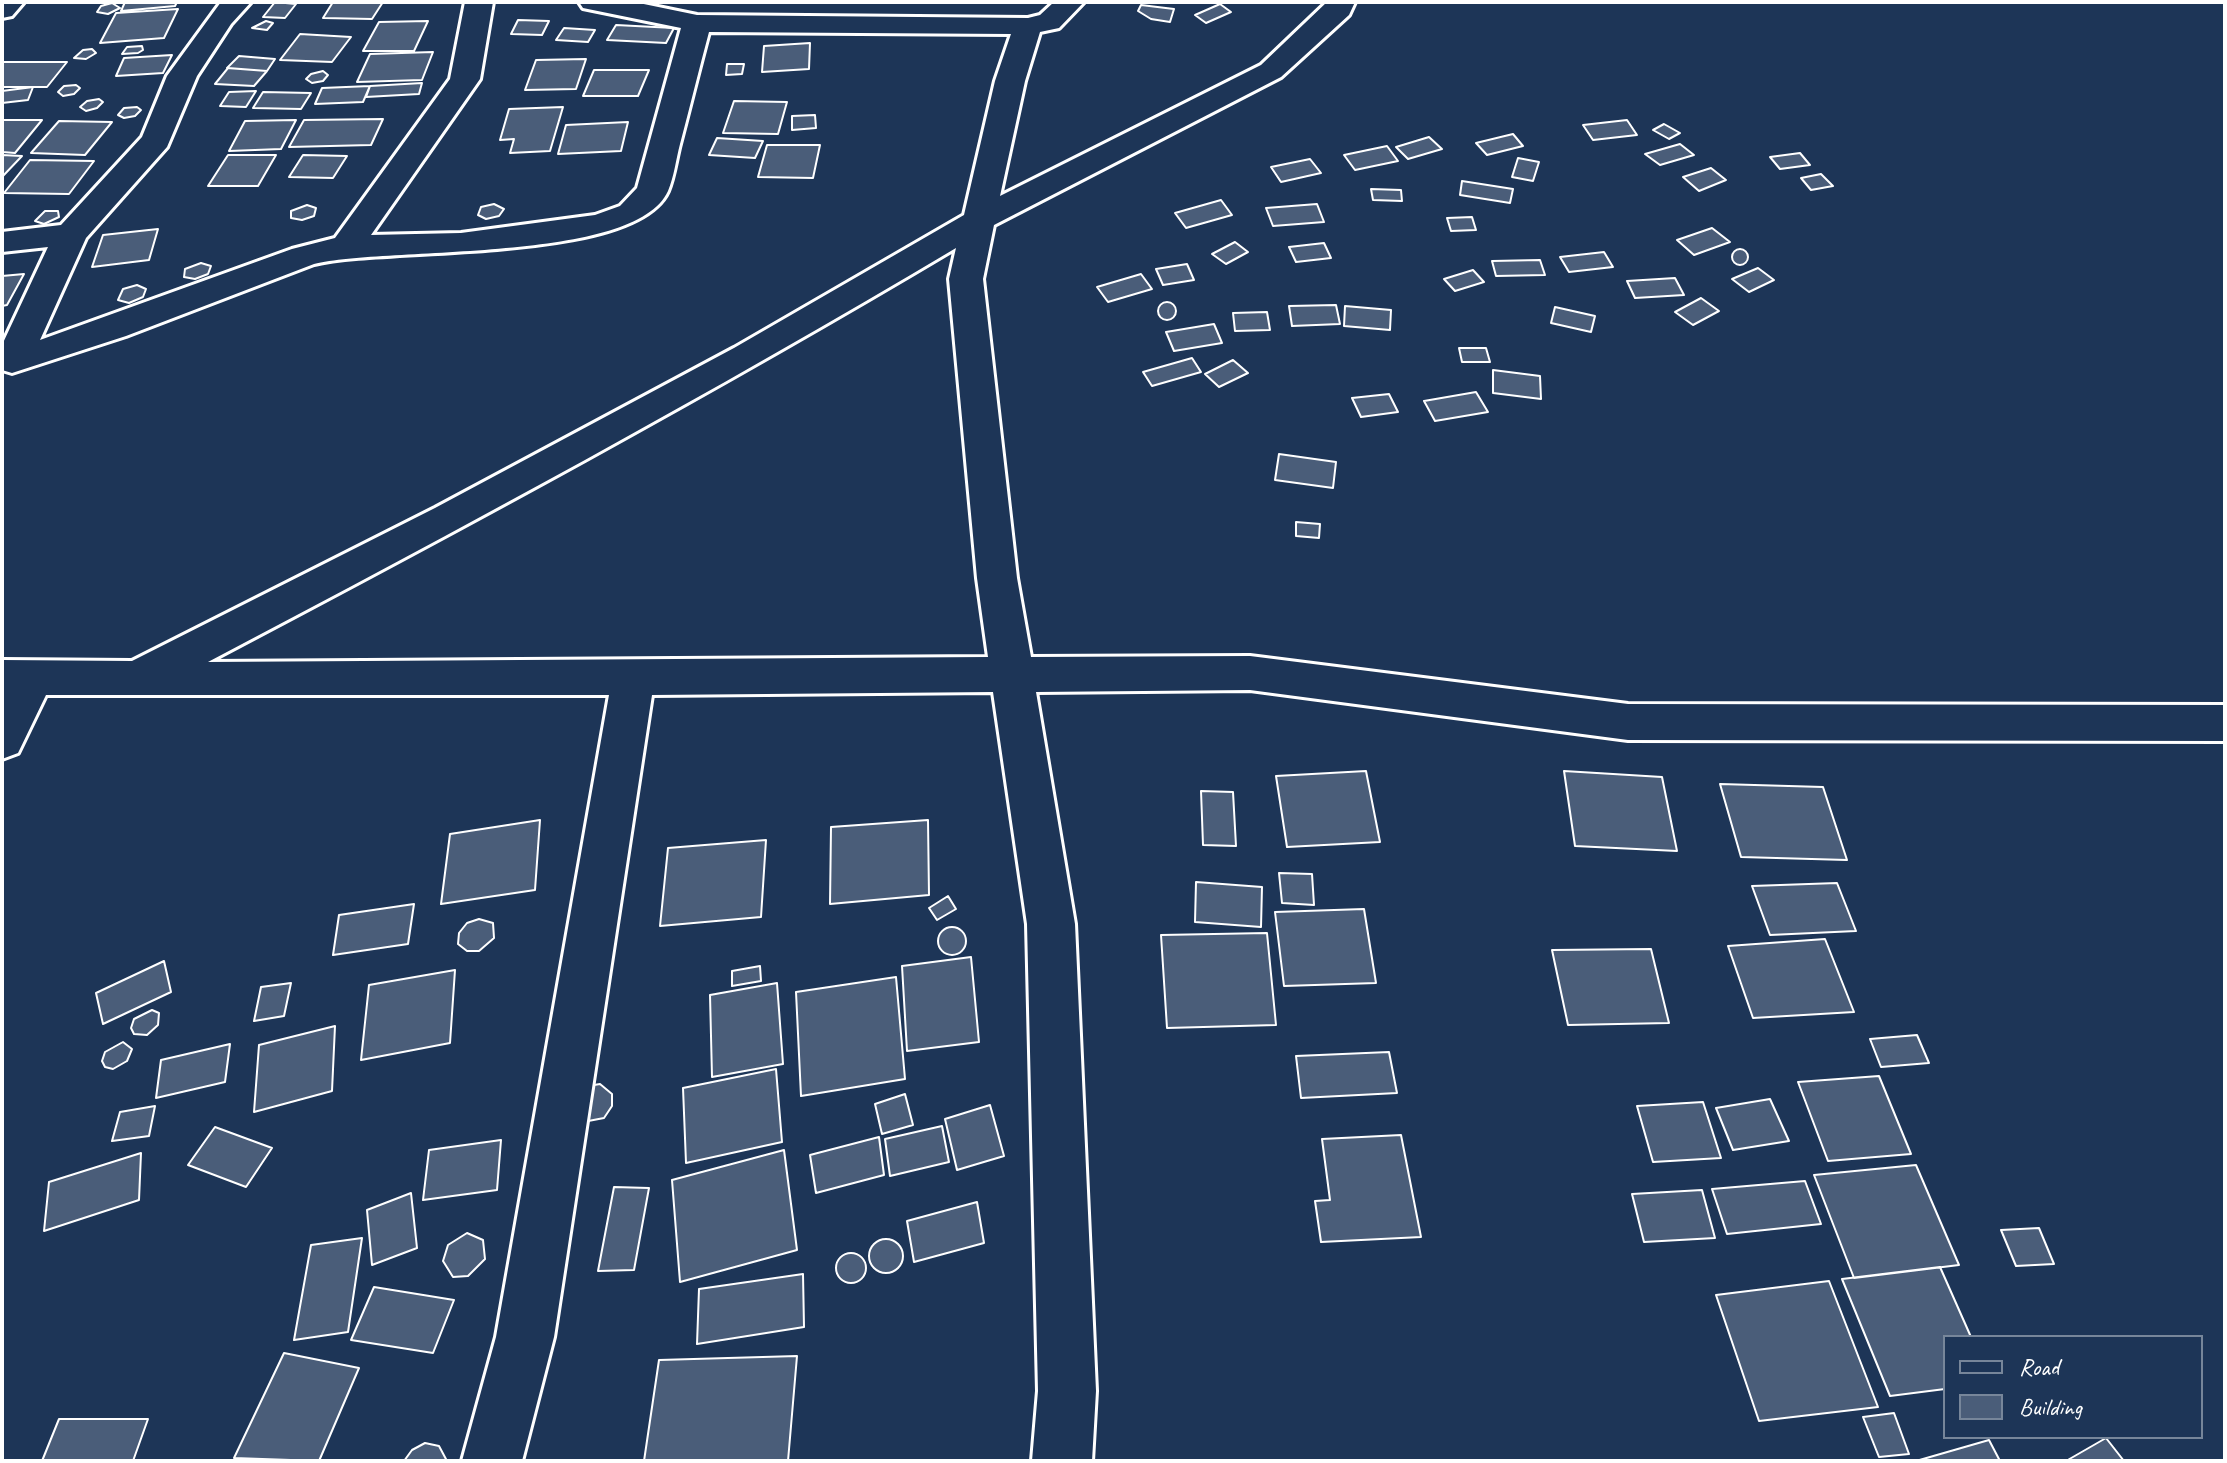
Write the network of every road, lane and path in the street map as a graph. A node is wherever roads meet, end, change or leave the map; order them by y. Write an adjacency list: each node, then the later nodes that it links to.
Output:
1 (10, 2): 7 (street)
2 (237, 2): 11 (street)
3 (479, 2): 13 (street)
4 (593, 2): 8 (street)
5 (1070, 2): 9 (street)
6 (1341, 2): 10 (street)
7 (2, 10)
8 (697, 23): 9 (street); 13 (street)
9 (1028, 26): 10 (street)
10 (979, 220): 15 (street); 17 (street)
11 (71, 234): 12 (street); 14 (street)
12 (2, 242)
13 (346, 246): 14 (street)
14 (7, 371)
15 (1014, 676): 18 (street); 19 (street); 22 (street)
16 (18, 677): 17 (street); 20 (street)
17 (140, 677): 18 (street)
18 (633, 678): 21 (street)
19 (2225, 723)
20 (2, 740)
21 (492, 1461)
22 (1062, 1461)

